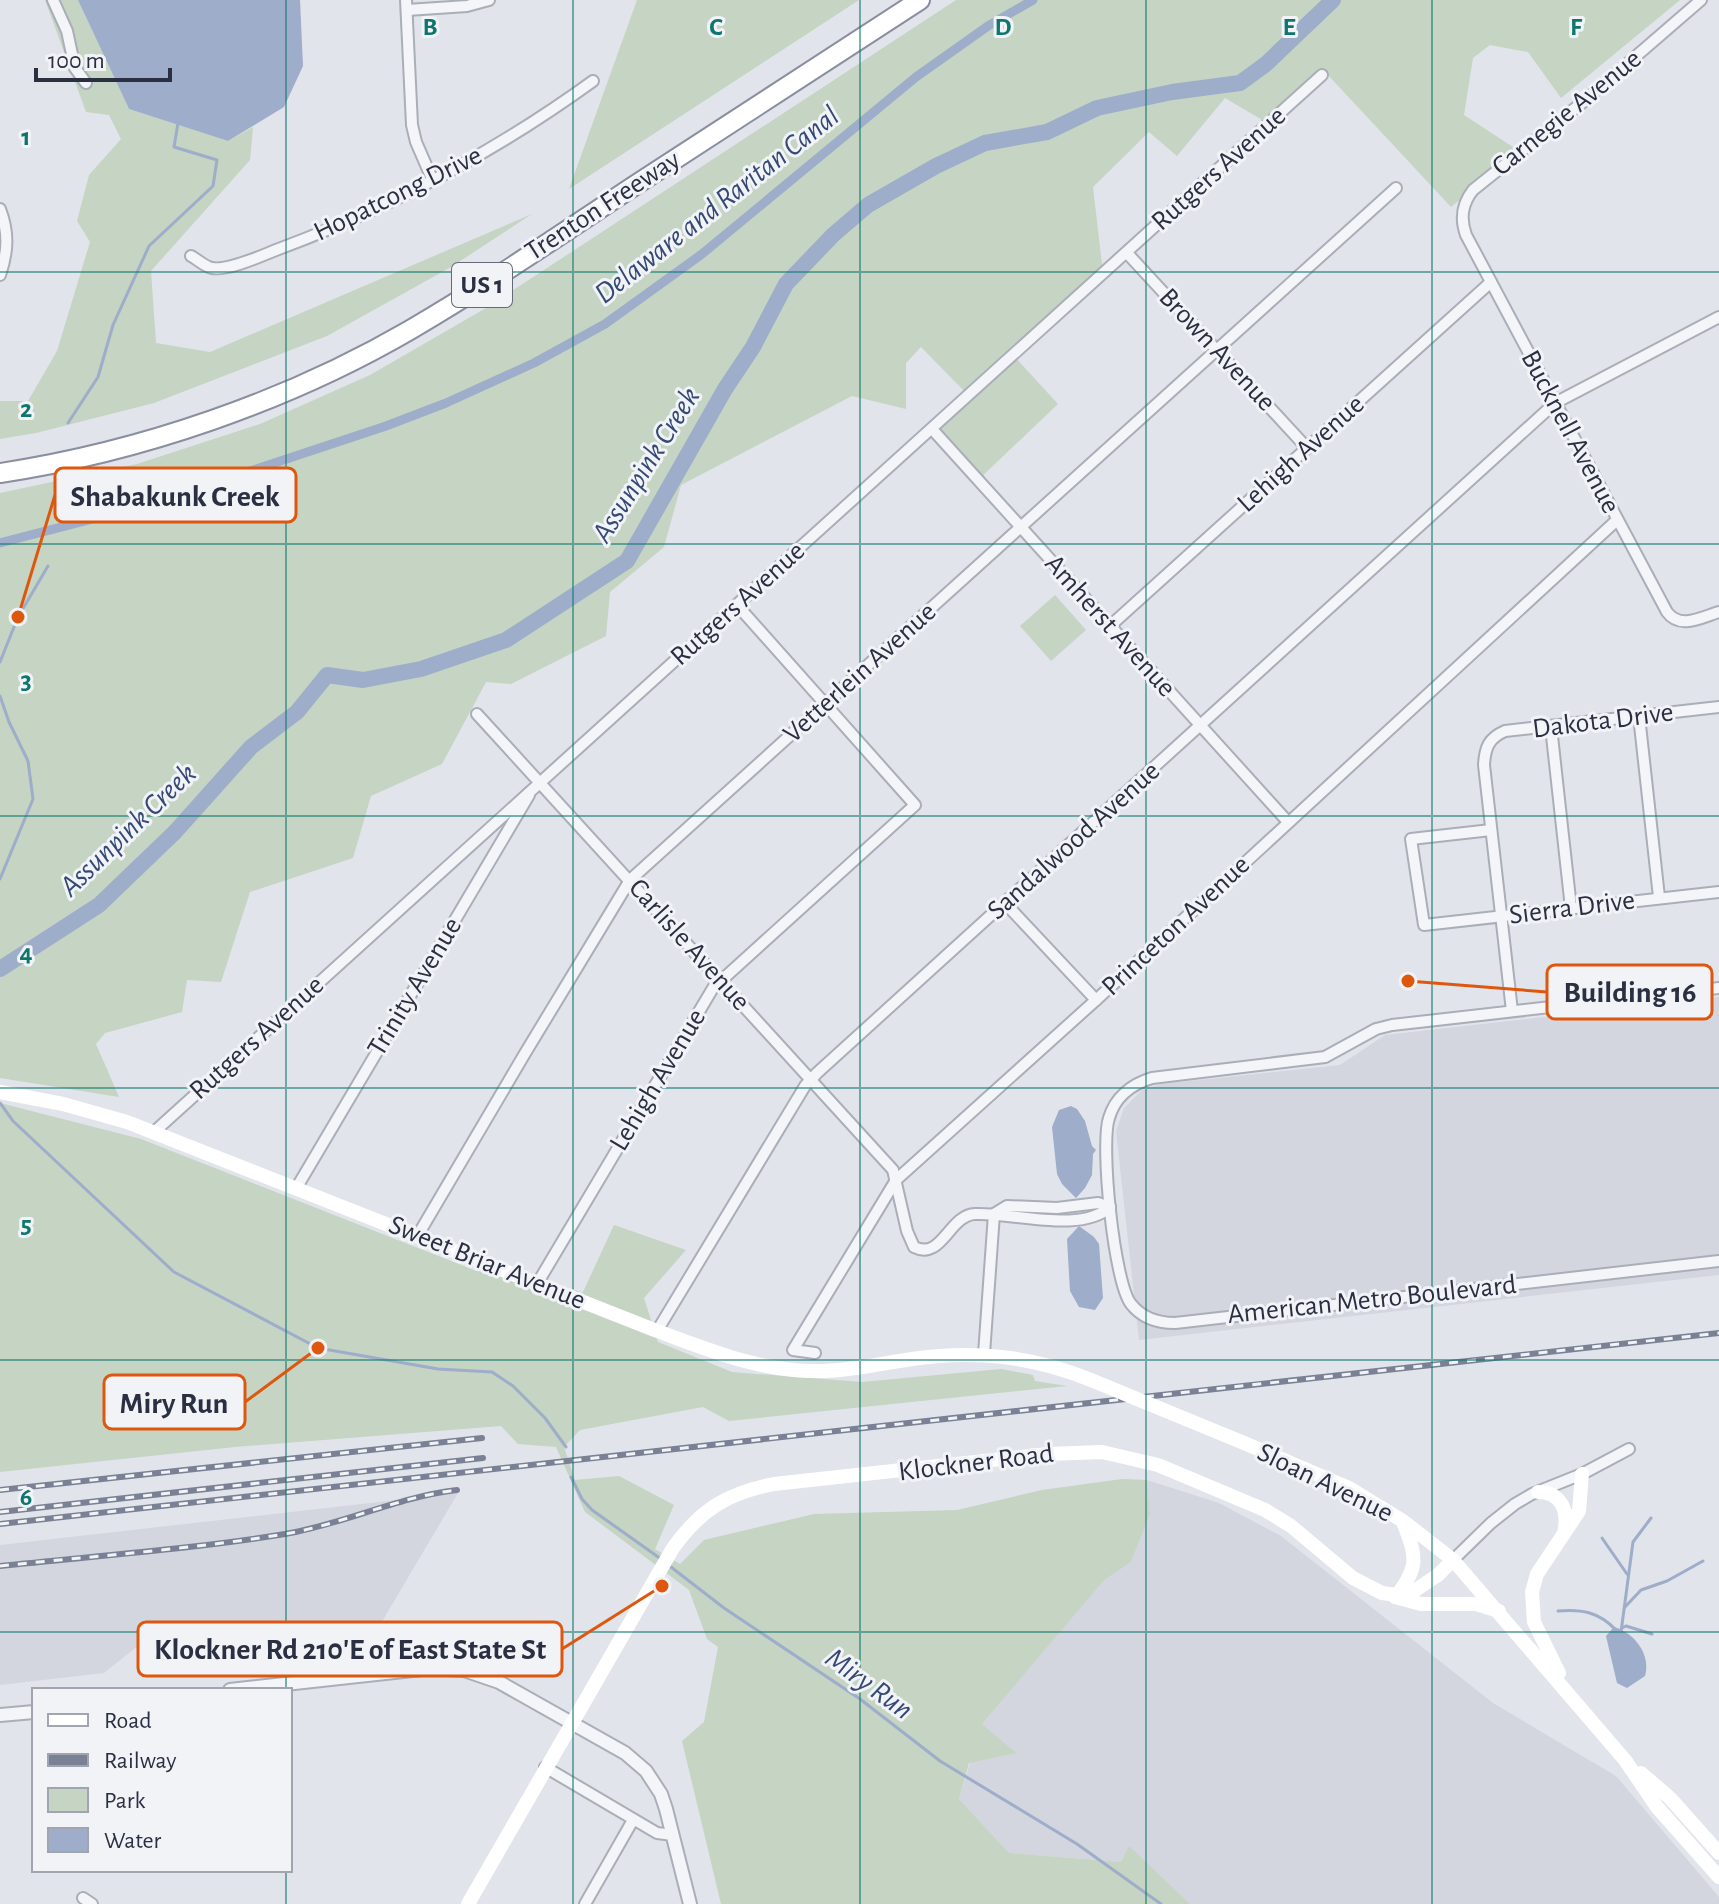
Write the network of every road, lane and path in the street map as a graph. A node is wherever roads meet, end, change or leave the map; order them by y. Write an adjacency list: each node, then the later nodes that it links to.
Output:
1 (53, 0): 9 (street)
2 (489, 0): 6 (street)
3 (897, 0): 23 (highway, Trenton Freeway / US 1)
4 (920, 0): 24 (highway, Trenton Freeway / US 1)
5 (1701, 0): 13 (street, Carnegie Avenue)
6 (407, 5): 10 (street)
7 (1322, 75): 14 (street, Rutgers Avenue)
8 (593, 81): 10 (street, Hopatcong Drive)
9 (86, 83)
10 (433, 181): 15 (street, Hopatcong Drive)
11 (1396, 188): 19 (street, Vetterlein Avenue)
12 (0, 209): 16 (street)
13 (1469, 240): 17 (street, Bucknell Avenue)
14 (1127, 253): 19 (street, Brown Avenue); 21 (street, Rutgers Avenue)
15 (191, 256)
16 (0, 275)
17 (1491, 282): 20 (street, Bucknell Avenue); 22 (street, Lehigh Avenue)
18 (1719, 317): 20 (street, Sandalwood Avenue)
19 (1217, 351): 22 (street, Brown Avenue); 26 (street, Vetterlein Avenue)
20 (1555, 403): 25 (street, Bucknell Avenue); 34 (street, Sandalwood Avenue)
21 (932, 429): 26 (street, Amherst Avenue); 27 (street, Rutgers Avenue)
22 (1307, 448): 29 (street, Lehigh Avenue)
23 (0, 461)
24 (0, 473)
25 (1617, 520): 28 (street, Bucknell Avenue); 37 (street, Princeton Avenue)
26 (1022, 528): 29 (street, Amherst Avenue); 30 (street, Vetterlein Avenue)
27 (737, 605): 30 (street); 36 (street, Rutgers Avenue)
28 (1719, 612)
29 (1110, 626): 34 (street, Amherst Avenue)
30 (826, 705): 39 (street, Vetterlein Avenue); 45 (street, Lehigh Avenue)
31 (1719, 707): 33 (street, Dakota Drive)
32 (477, 714): 36 (street, Carlisle Avenue)
33 (1639, 716): 35 (street, Dakota Drive); 41 (street)
34 (1201, 726): 37 (street, Amherst Avenue); 42 (street, Sandalwood Avenue)
35 (1551, 727): 38 (street, Dakota Drive); 43 (street)
36 (536, 784): 39 (street, Carlisle Avenue); 51 (street, Rutgers Avenue); 53 (street, Trinity Avenue)
37 (1288, 822): 47 (street, Princeton Avenue)
38 (1491, 830): 44 (street); 44 (street, Sierra Drive)
39 (630, 880): 45 (street, Carlisle Avenue); 56 (street, Vetterlein Avenue)
40 (1719, 892): 41 (street, Sierra Drive)
41 (1659, 897): 43 (street, Sierra Drive)
42 (1005, 903): 47 (street); 49 (street, Sandalwood Avenue)
43 (1571, 908): 44 (street, Sierra Drive)
44 (1503, 917): 48 (street)
45 (720, 979): 49 (street, Carlisle Avenue); 58 (street, Lehigh Avenue)
46 (1719, 988): 48 (street, American Metro Boulevard)
47 (1096, 1000): 52 (street, Princeton Avenue)
48 (1512, 1011): 54 (street, American Metro Boulevard)
49 (810, 1079): 52 (street, Carlisle Avenue); 59 (street, Sandalwood Avenue)
50 (8, 1094): 51 (main road, Sweet Briar Avenue)
51 (154, 1132): 53 (main road, Sweet Briar Avenue)
52 (896, 1180): 55 (street); 60 (street, Princeton Avenue)
53 (297, 1187): 56 (main road, Sweet Briar Avenue)
54 (1110, 1207): 55 (street); 57 (street, American Metro Boulevard)
55 (994, 1214): 61 (street)
56 (418, 1235): 58 (main road, Sweet Briar Avenue)
57 (1719, 1261)
58 (537, 1284): 59 (main road, Sweet Briar Avenue)
59 (657, 1331): 61 (main road, Sweet Briar Avenue)
60 (815, 1353)
61 (984, 1354): 65 (main road, Sloan Avenue, bridge)
62 (1629, 1449): 63 (street)
63 (1582, 1474): 64 (street); 66 (main road)
64 (1538, 1492): 66 (main road); 67 (street)
65 (1403, 1521): 67 (main road, Sloan Avenue); 68 (main road)
66 (1563, 1537): 71 (main road)
67 (1453, 1560): 68 (main road); 69 (main road, Sloan Avenue)
68 (1394, 1595): 69 (main road, Klockner Road); 74 (main road, Klockner Road)
69 (1499, 1611): 71 (main road, Sloan Avenue)
70 (250, 1688): 74 (street)
71 (1570, 1694): 75 (main road, Sloan Avenue)
72 (32, 1712): 73 (street)
73 (0, 1715)
74 (572, 1723): 76 (main road, Klockner Road); 78 (street)
75 (1625, 1760): 79 (main road, Sloan Avenue); 80 (main road, Sloan Avenue)
76 (545, 1767): 77 (street); 81 (main road, Klockner Road)
77 (633, 1820): 78 (street); 82 (street)
78 (673, 1835): 83 (street)
79 (1719, 1853)
80 (1719, 1877)
81 (468, 1904)
82 (585, 1904)
83 (690, 1904)

